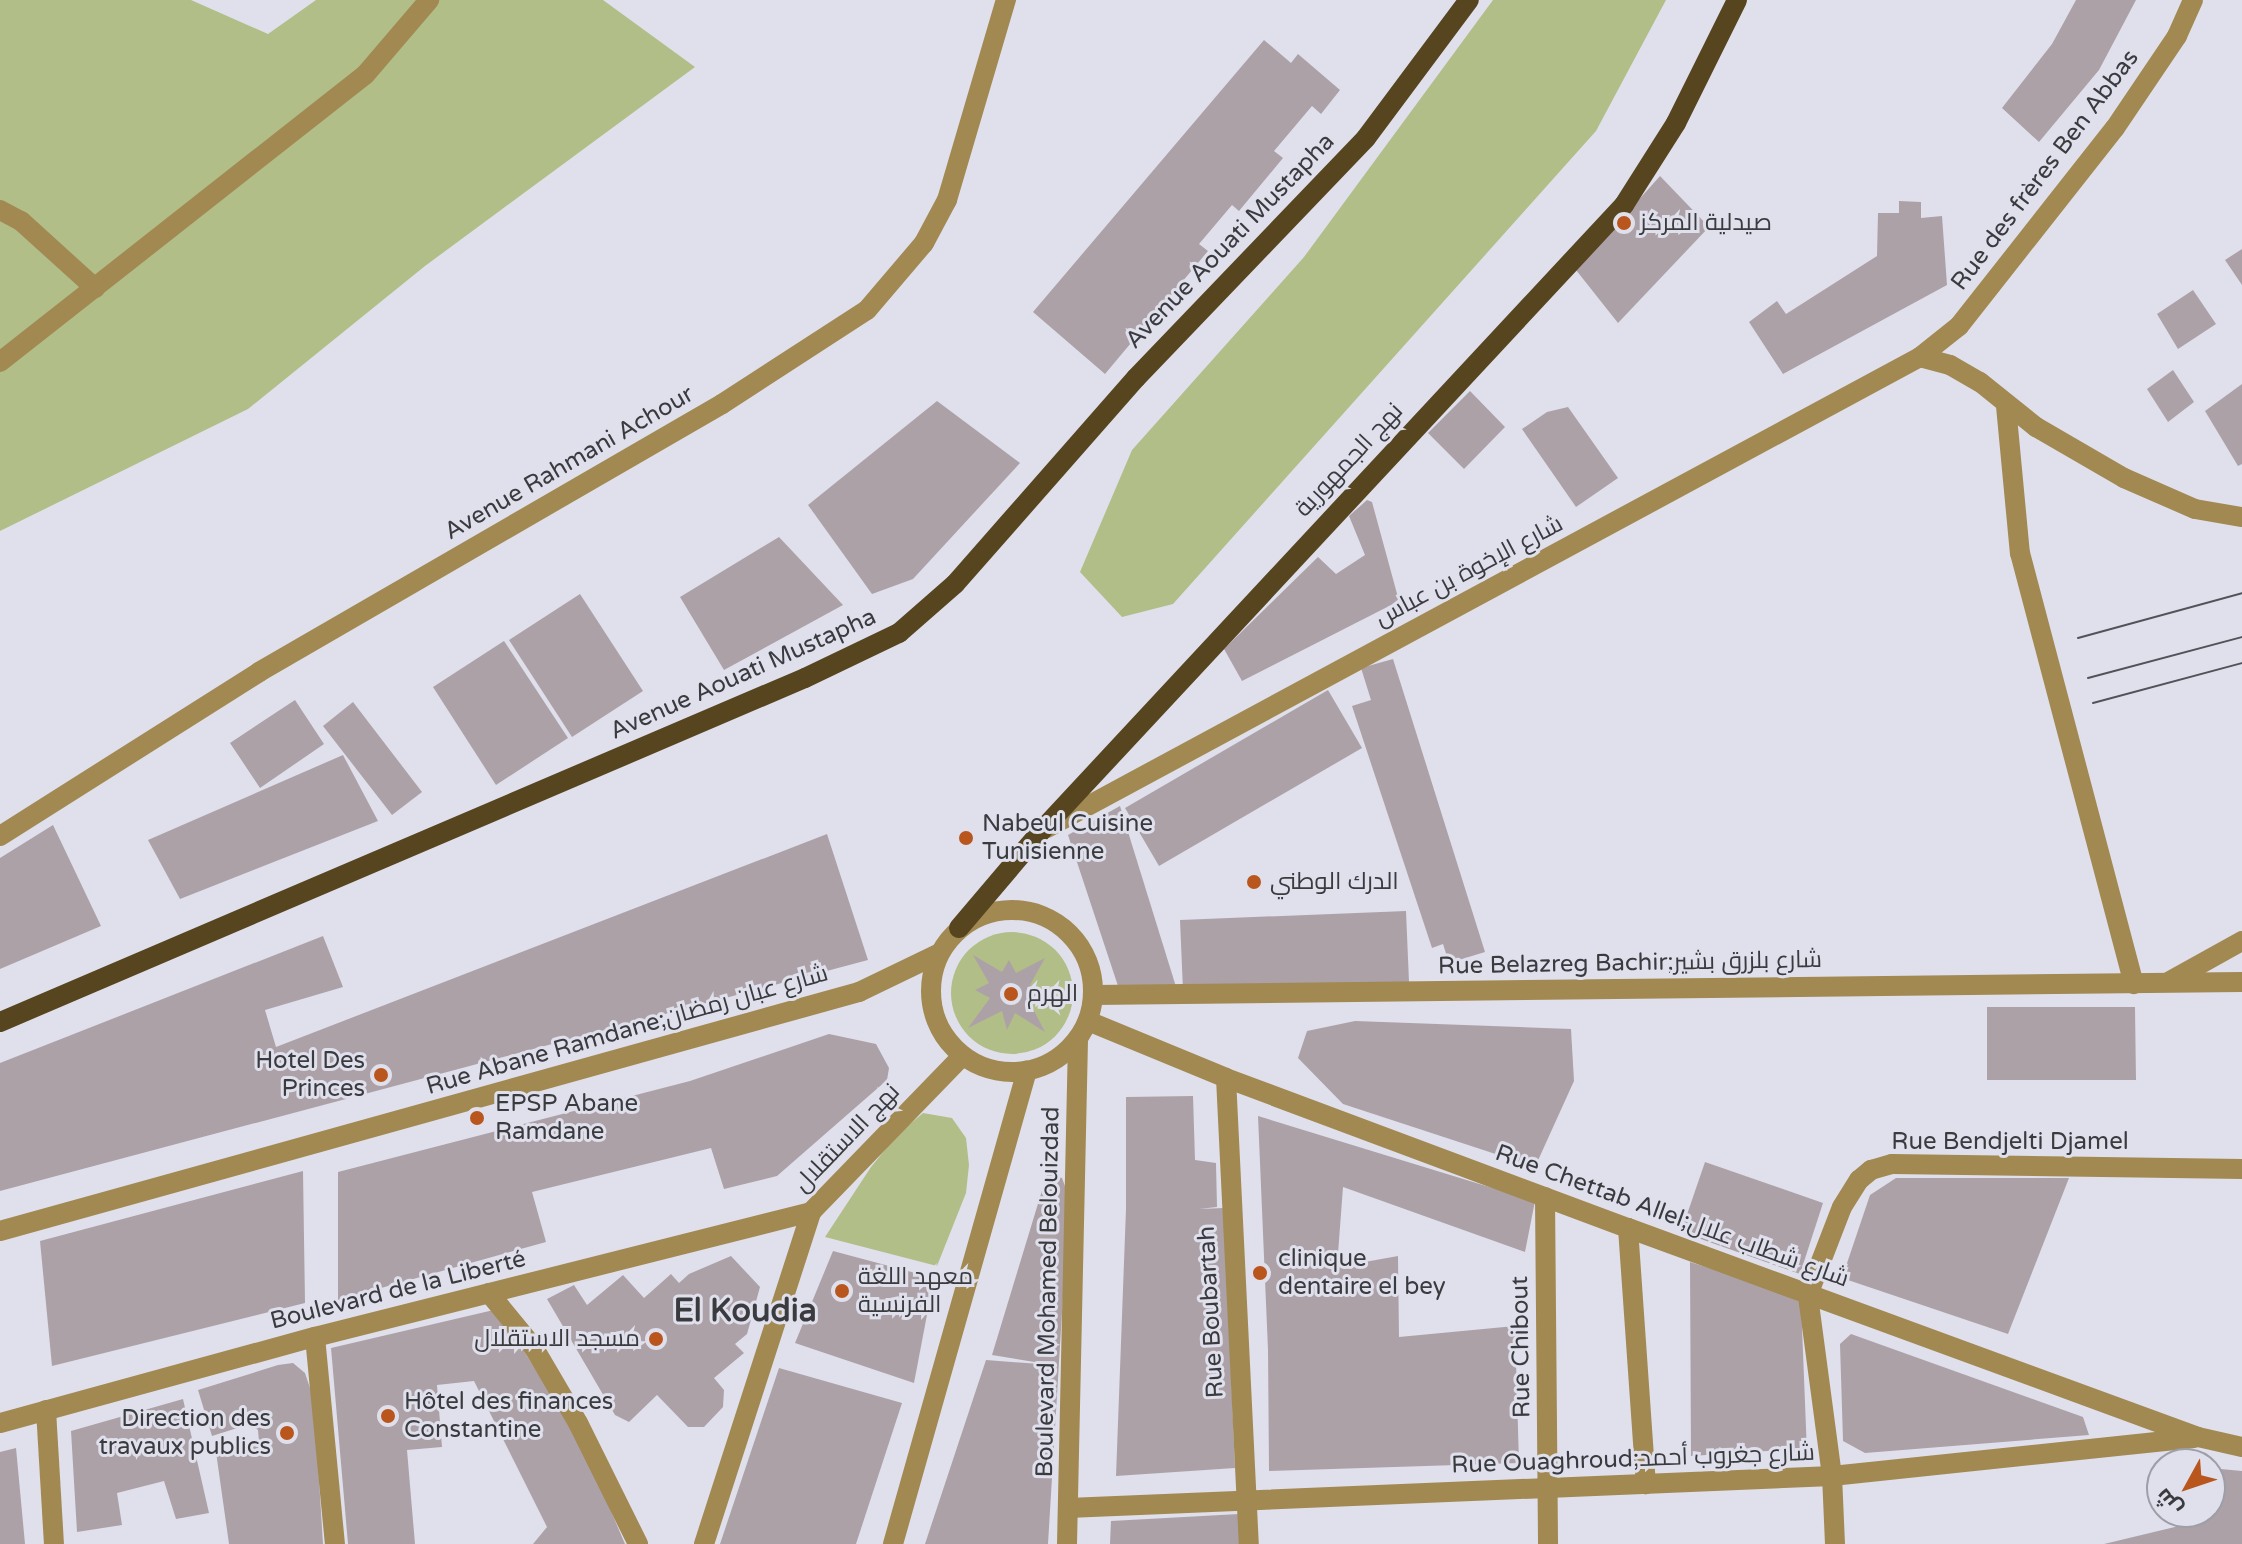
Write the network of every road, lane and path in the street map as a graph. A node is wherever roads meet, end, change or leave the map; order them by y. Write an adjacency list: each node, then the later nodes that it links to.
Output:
1 (429, 0): 7 (street)
2 (1006, 0): 13 (street, Avenue Rahmani Achour)
3 (1469, 0): 22 (main road, Avenue Aouati Mustapha)
4 (1737, 0): 12 (main road, نهج الجمهورية)
5 (2193, 0): 8 (street, Rue des frères Ben Abbas)
6 (0, 210): 7 (street)
7 (95, 288): 9 (street)
8 (1920, 357): 10 (street); 12 (street, شارع الإخوة بن عباس)
9 (0, 362)
10 (2006, 406): 11 (street); 19 (street)
11 (2242, 517)
12 (1042, 830): 14 (main road, نهج الجمهورية)
13 (0, 836)
14 (959, 928): 16 (street); 20 (street)
15 (2242, 941): 18 (street)
16 (938, 954): 24 (street); 31 (street, Rue Abane Ramdane;شارع عبان رمضان)
17 (2242, 982): 18 (street, Rue Belazreg Bachir;شارع بلزرق بشير)
18 (2167, 983): 19 (street, Rue Belazreg Bachir;شارع بلزرق بشير)
19 (2134, 984): 20 (street, Rue Belazreg Bachir;شارع بلزرق بشير)
20 (1094, 995): 21 (street)
21 (1088, 1021): 23 (street); 26 (street, Rue Chettab Allel;شارع شطاب علال)
22 (0, 1022)
23 (1078, 1040): 25 (street); 43 (street, Boulevard Mohamed Belouizdad)
24 (962, 1056): 25 (street); 29 (street, نهج الاستقلال)
25 (1027, 1071): 48 (street)
26 (1226, 1078): 28 (street, Rue Chettab Allel;شارع شطاب علال); 42 (street, Rue Boubartah)
27 (2242, 1169): 33 (street, Rue Bendjelti Djamel)
28 (1545, 1197): 30 (street, Rue Chettab Allel;شارع شطاب علال); 41 (street, Rue Chibout)
29 (811, 1212): 32 (street, Boulevard de la Liberté); 47 (street, نهج الاستقلال)
30 (1628, 1228): 33 (street, Rue Chettab Allel;شارع شطاب علال); 40 (street)
31 (0, 1231)
32 (489, 1293): 34 (street, Boulevard de la Liberté); 46 (street)
33 (1808, 1295): 37 (street, Rue Chettab Allel;شارع شطاب علال); 39 (street)
34 (315, 1337): 35 (street, Boulevard de la Liberté); 45 (street)
35 (46, 1410): 36 (street, Boulevard de la Liberté); 44 (street)
36 (0, 1423)
37 (2198, 1437): 38 (street, Rue Chettab Allel;شارع شطاب علال); 39 (street, Rue Ouaghroud;شارع جغروب أحمد)
38 (2242, 1447)
39 (1832, 1476): 40 (street, Rue Ouaghroud;شارع جغروب أحمد); 52 (street)
40 (1646, 1484): 41 (street, Rue Ouaghroud;شارع جغروب أحمد)
41 (1549, 1489): 42 (street, Rue Ouaghroud;شارع جغروب أحمد); 51 (street, Rue Chibout)
42 (1247, 1500): 43 (street, Rue Ouaghroud;شارع جغروب أحمد); 50 (street, Rue Boubartah)
43 (1068, 1508): 49 (street, Boulevard Mohamed Belouizdad)
44 (54, 1544)
45 (335, 1544)
46 (638, 1544)
47 (704, 1544)
48 (893, 1544)
49 (1067, 1544)
50 (1249, 1544)
51 (1548, 1544)
52 (1835, 1544)

